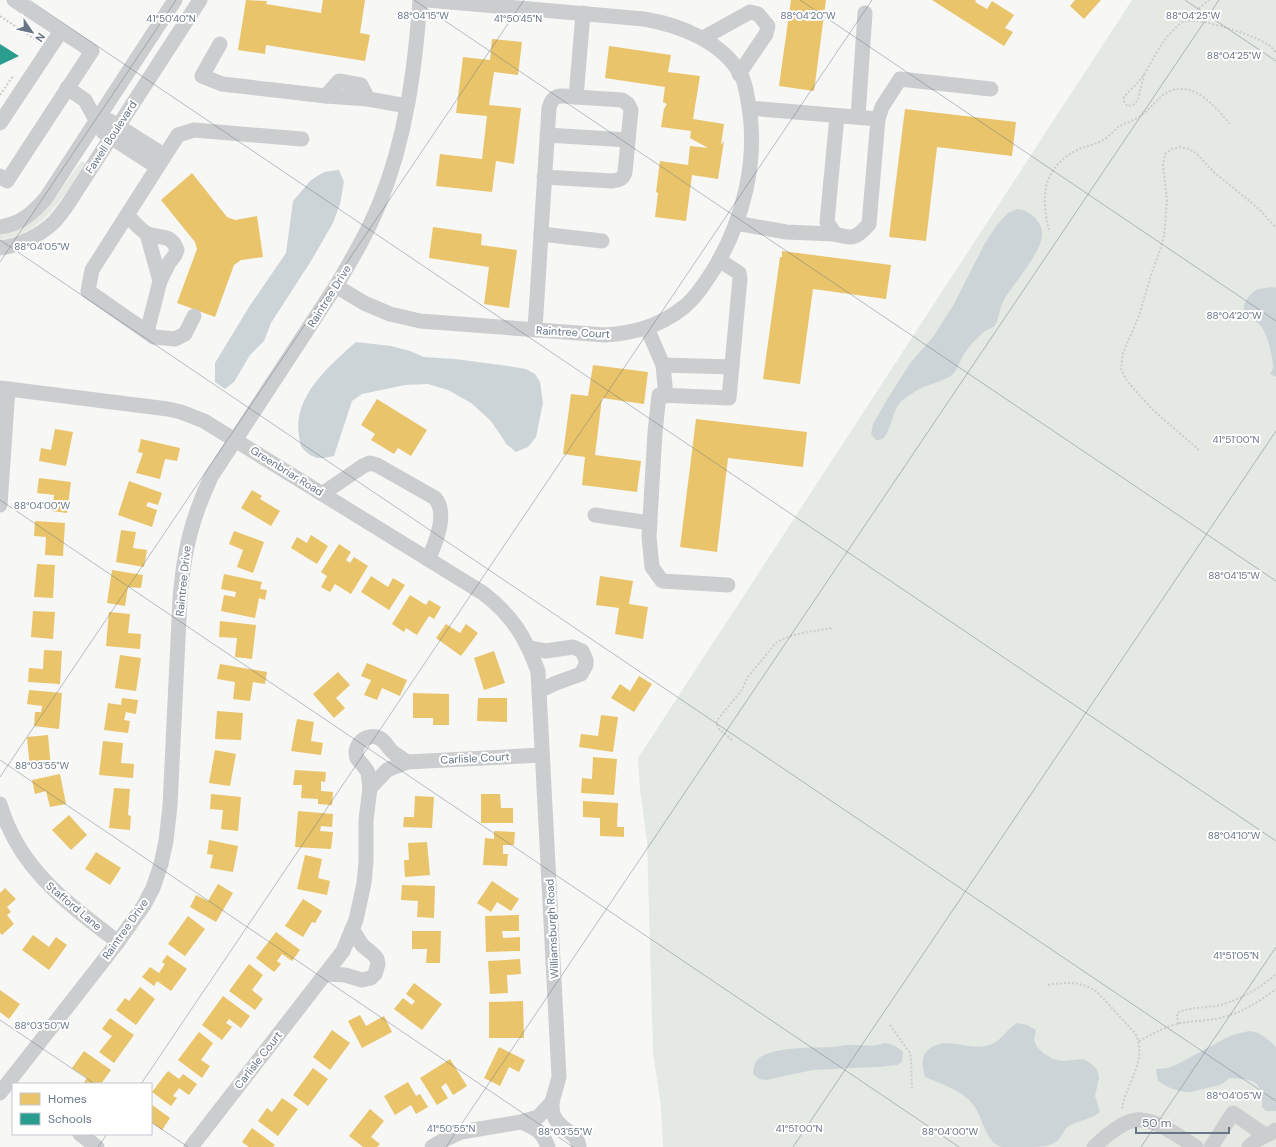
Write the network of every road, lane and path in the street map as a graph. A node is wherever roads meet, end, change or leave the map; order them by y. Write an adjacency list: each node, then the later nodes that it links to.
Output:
1 (14, 0): 12 (street)
2 (175, 0): 25 (street, Fawell Boulevard)
3 (200, 0): 34 (street, Fawell Boulevard)
4 (420, 0): 26 (street, Raintree Drive)
5 (427, 0): 7 (street, Raintree Court)
6 (1209, 0): 11 (path)
7 (535, 5): 8 (street, Raintree Court)
8 (583, 13): 13 (street, Raintree Court); 23 (street)
9 (865, 13): 29 (street)
10 (0, 16): 15 (path)
11 (1181, 22): 16 (path); 18 (path)
12 (61, 31): 20 (street); 32 (street)
13 (702, 38): 17 (street, Raintree Court); 17 (street)
14 (220, 44): 26 (street)
15 (41, 48)
16 (1276, 53)
17 (739, 74): 27 (street, Raintree Court)
18 (1144, 74): 18 (path)
19 (16, 78): 22 (path)
20 (67, 88): 24 (street); 39 (street)
21 (991, 89): 30 (street)
22 (0, 95)
23 (576, 97): 35 (street); 37 (street)
24 (85, 100): 25 (street); 31 (street)
25 (110, 101): 31 (street, Fawell Boulevard)
26 (407, 106): 53 (street, Raintree Drive)
27 (749, 108): 28 (street); 42 (street, Raintree Court)
28 (836, 116): 29 (street); 48 (street)
29 (858, 117): 30 (street)
30 (878, 119): 48 (street)
31 (97, 121): 34 (street); 43 (street, Fawell Boulevard)
32 (0, 124)
33 (1230, 124): 45 (path)
34 (114, 132): 38 (street); 50 (street, Fawell Boulevard)
35 (547, 135): 37 (street); 40 (street)
36 (302, 139): 38 (street)
37 (628, 140): 40 (street)
38 (160, 161): 41 (street)
39 (0, 176)
40 (544, 177): 47 (street)
41 (126, 215): 46 (street); 57 (street)
42 (736, 223): 48 (street); 51 (street, Raintree Court)
43 (0, 227)
44 (1276, 228): 63 (path)
45 (1049, 230)
46 (147, 234): 52 (street); 52 (street)
47 (541, 234): 49 (street); 56 (street)
48 (835, 234)
49 (602, 241)
50 (0, 248)
51 (720, 260): 55 (street, Raintree Court); 59 (street)
52 (160, 281): 57 (street)
53 (336, 286): 56 (street, Raintree Court); 62 (street, Raintree Drive)
54 (194, 316): 57 (street)
55 (647, 328): 56 (street, Raintree Court); 58 (street)
56 (535, 329)
57 (147, 332)
58 (663, 365): 59 (street); 61 (street)
59 (732, 367): 61 (street)
60 (4, 389): 62 (street, Greenbriar Road); 65 (street)
61 (666, 396): 67 (street)
62 (235, 440): 64 (street, Greenbriar Road); 79 (street, Raintree Drive)
63 (1199, 450)
64 (322, 494): 68 (street, Greenbriar Road); 68 (street)
65 (0, 505)
66 (595, 515): 67 (street)
67 (650, 523): 69 (street)
68 (428, 559): 71 (street, Greenbriar Road)
69 (728, 585)
70 (833, 628): 73 (path)
71 (529, 648): 72 (street, Greenbriar Road); 72 (street)
72 (539, 691): 74 (street, Greenbriar Road)
73 (732, 740)
74 (542, 755): 75 (street, Carlisle Court); 90 (street, Williamsburgh Road)
75 (407, 762): 76 (street, Carlisle Court); 76 (street, Carlisle Court)
76 (370, 788): 78 (street, Carlisle Court)
77 (0, 804): 79 (street, Stafford Lane)
78 (352, 929): 80 (street, Carlisle Court); 80 (street)
79 (118, 942): 87 (street, Raintree Drive)
80 (326, 974): 96 (street, Carlisle Court)
81 (1276, 974): 84 (path)
82 (1048, 985): 86 (path)
83 (1276, 989): 84 (path)
84 (1178, 1024): 86 (path)
85 (890, 1025): 88 (path)
86 (1139, 1041): 92 (path)
87 (8, 1079): 89 (street, Raintree Drive)
88 (912, 1088)
89 (0, 1093)
90 (552, 1102): 91 (street, Williamsburgh Road); 99 (street, Williamsburgh Road)
91 (521, 1122): 97 (street, Williamsburgh Road); 98 (street)
92 (1119, 1127): 100 (street); 101 (street)
93 (1271, 1133): 102 (street); 103 (street)
94 (81, 1135): 95 (street)
95 (97, 1147)
96 (191, 1147)
97 (432, 1147)
98 (548, 1147)
99 (579, 1147)
100 (1094, 1147)
101 (1196, 1147)
102 (1211, 1147)
103 (1249, 1147)

